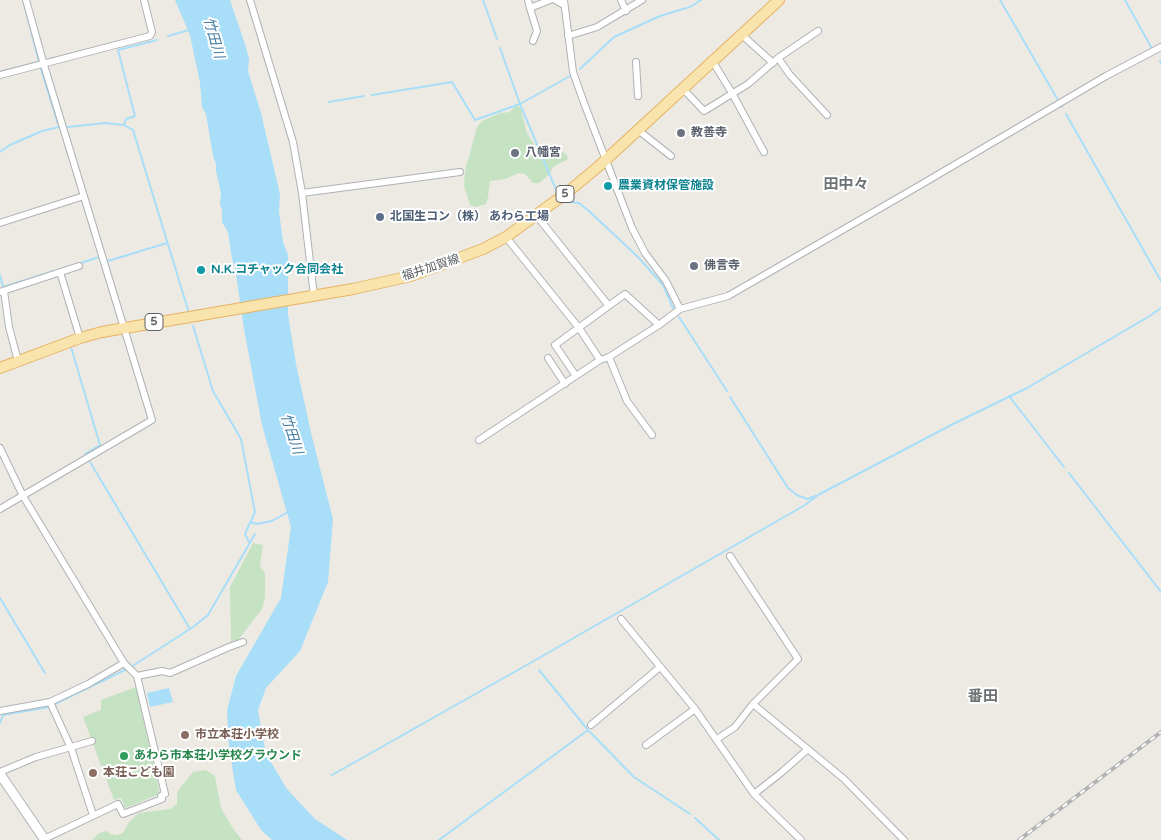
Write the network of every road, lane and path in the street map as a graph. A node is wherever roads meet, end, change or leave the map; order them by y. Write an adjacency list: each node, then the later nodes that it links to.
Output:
1 (26, 0): 21 (street)
2 (144, 0): 21 (street)
3 (250, 0): 32 (street)
4 (528, 0): 11 (street)
5 (550, 0): 11 (street)
6 (555, 0): 10 (street)
7 (621, 0): 12 (street)
8 (642, 0): 12 (street)
9 (779, 0): 14 (main road, 福井加賀線 / 5)
10 (564, 2): 15 (street)
11 (530, 8): 16 (street)
12 (626, 11): 15 (street)
13 (818, 32): 18 (street)
14 (742, 35): 18 (street); 20 (main road, 福井加賀線 / 5)
15 (568, 36): 30 (street)
16 (533, 41)
17 (1161, 47): 42 (street)
18 (776, 61): 24 (street); 26 (street)
19 (636, 62): 25 (street)
20 (712, 62): 23 (main road, 福井加賀線 / 5); 24 (street)
21 (44, 65): 22 (street); 33 (street)
22 (0, 75)
23 (682, 90): 24 (street); 27 (main road, 福井加賀線 / 5)
24 (732, 93): 28 (street)
25 (638, 96)
26 (827, 116)
27 (638, 130): 29 (street); 30 (main road, 福井加賀線 / 5)
28 (764, 152)
29 (671, 156)
30 (606, 160): 34 (main road, 福井加賀線 / 5); 42 (street)
31 (460, 172): 32 (street)
32 (302, 193): 40 (street)
33 (84, 196): 35 (street); 44 (street)
34 (536, 215): 36 (main road, 福井加賀線 / 5); 41 (street)
35 (0, 223)
36 (506, 237): 40 (main road, 福井加賀線 / 5); 45 (street)
37 (79, 266): 38 (street)
38 (60, 272): 39 (street); 46 (street)
39 (2, 292): 50 (street)
40 (314, 296): 44 (main road, 福井加賀線 / 5)
41 (608, 306): 43 (street); 45 (street)
42 (680, 309): 43 (street)
43 (659, 325): 47 (street)
44 (125, 327): 46 (main road, 福井加賀線 / 5); 57 (street)
45 (579, 328): 49 (street); 52 (street)
46 (80, 338): 50 (main road, 福井加賀線 / 5)
47 (609, 357): 49 (street); 54 (street)
48 (548, 358): 53 (street)
49 (600, 360): 52 (street)
50 (18, 361): 51 (main road, 福井加賀線 / 5)
51 (0, 368)
52 (576, 376): 53 (street)
53 (565, 384): 55 (street)
54 (652, 435)
55 (479, 440)
56 (0, 448): 57 (street)
57 (24, 496): 58 (street); 62 (street)
58 (0, 510)
59 (730, 556): 66 (street)
60 (621, 619): 63 (street)
61 (243, 642): 64 (street)
62 (124, 663): 64 (street); 65 (street)
63 (660, 667): 67 (street); 69 (street)
64 (137, 676): 77 (street)
65 (50, 702): 68 (street); 73 (street)
66 (753, 704): 70 (street); 74 (street)
67 (695, 709): 70 (street); 72 (street)
68 (0, 711)
69 (591, 725)
70 (717, 739): 76 (street)
71 (92, 741): 73 (street)
72 (646, 745)
73 (70, 748): 75 (street); 77 (street)
74 (808, 749): 76 (street); 80 (street)
75 (0, 773): 78 (main road)
76 (754, 794): 79 (street)
77 (93, 816): 78 (street)
78 (45, 839)
79 (801, 840)
80 (904, 840)

